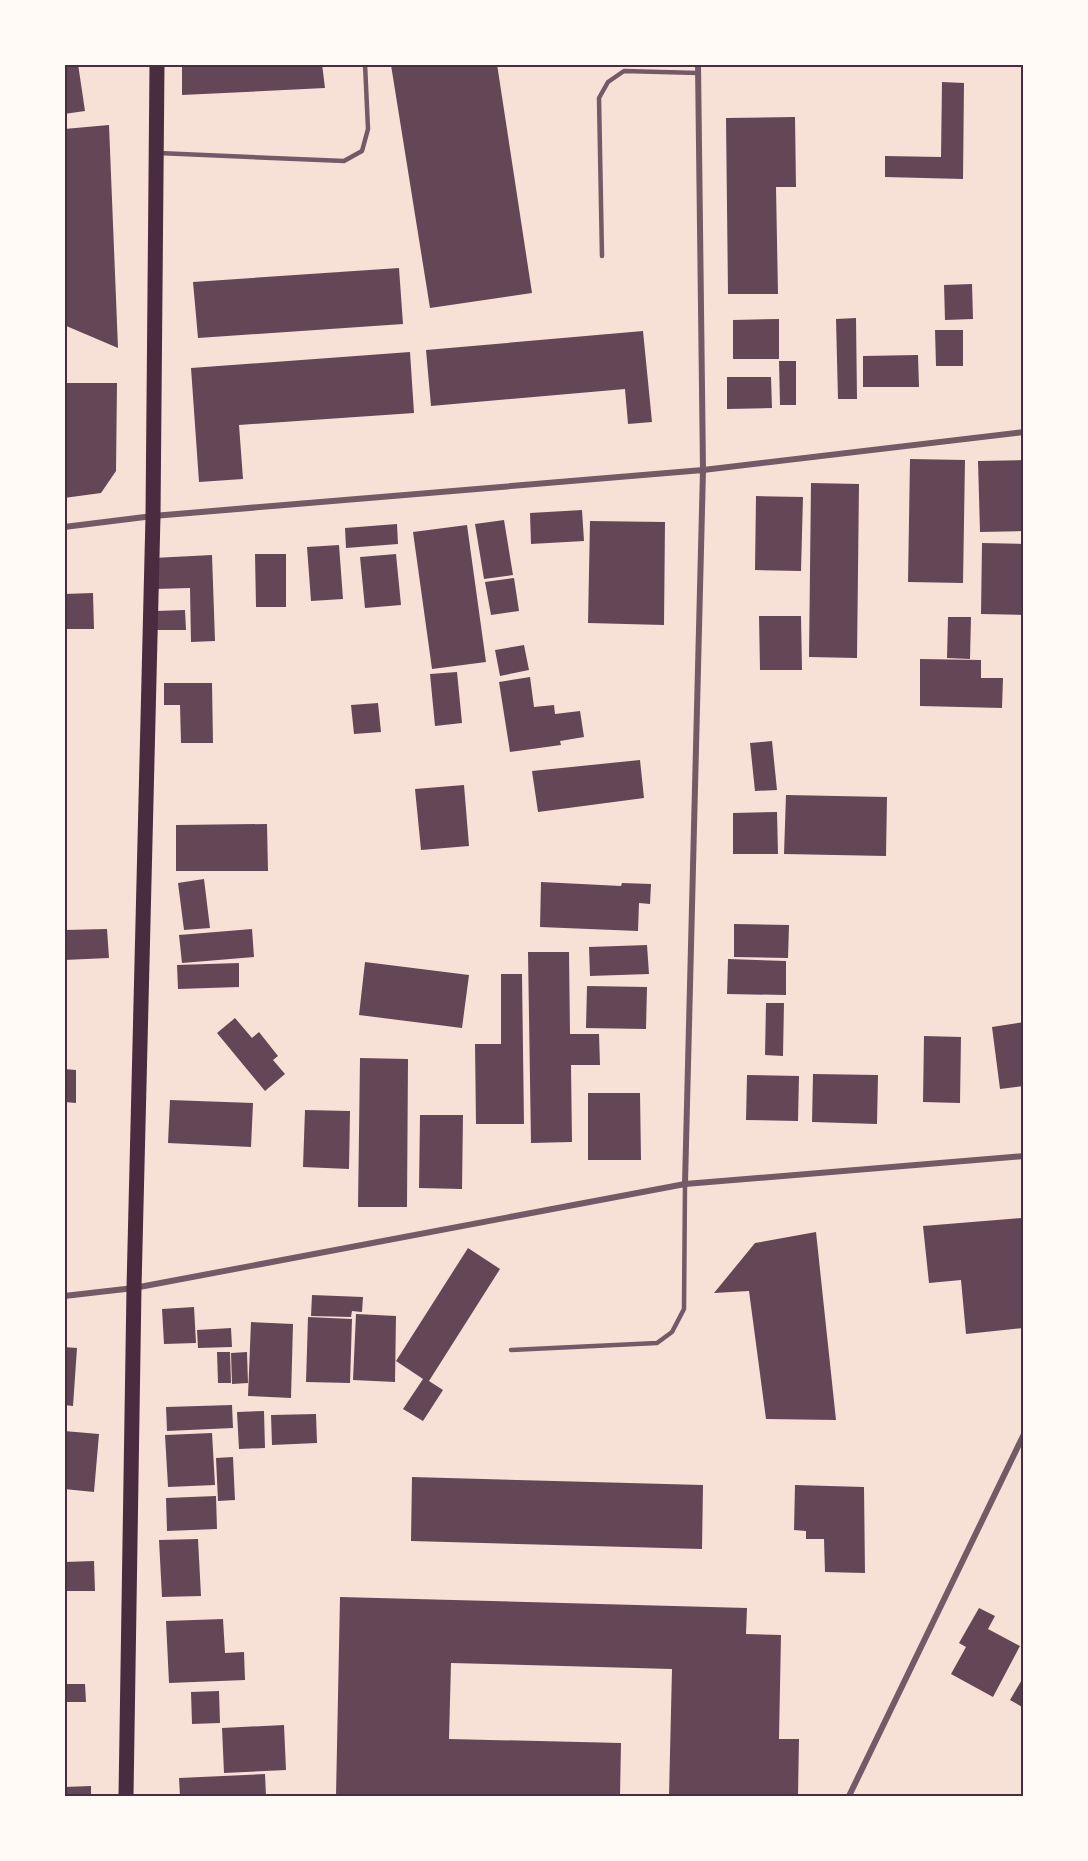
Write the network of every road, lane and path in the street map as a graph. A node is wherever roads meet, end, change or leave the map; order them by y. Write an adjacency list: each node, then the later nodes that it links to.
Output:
1 (157, 64): 5 (main road)
2 (365, 64): 5 (lane)
3 (698, 64): 4 (street)
4 (698, 73): 6 (lane); 8 (street)
5 (155, 153): 9 (main road)
6 (602, 256)
7 (1023, 432): 8 (street)
8 (704, 470): 9 (street); 12 (street)
9 (153, 516): 10 (street); 13 (main road)
10 (64, 527)
11 (1023, 1156): 12 (street)
12 (686, 1184): 13 (street); 15 (lane)
13 (134, 1288): 14 (street); 17 (main road)
14 (64, 1296)
15 (511, 1350)
16 (1023, 1434): 18 (street)
17 (126, 1797)
18 (849, 1797)

